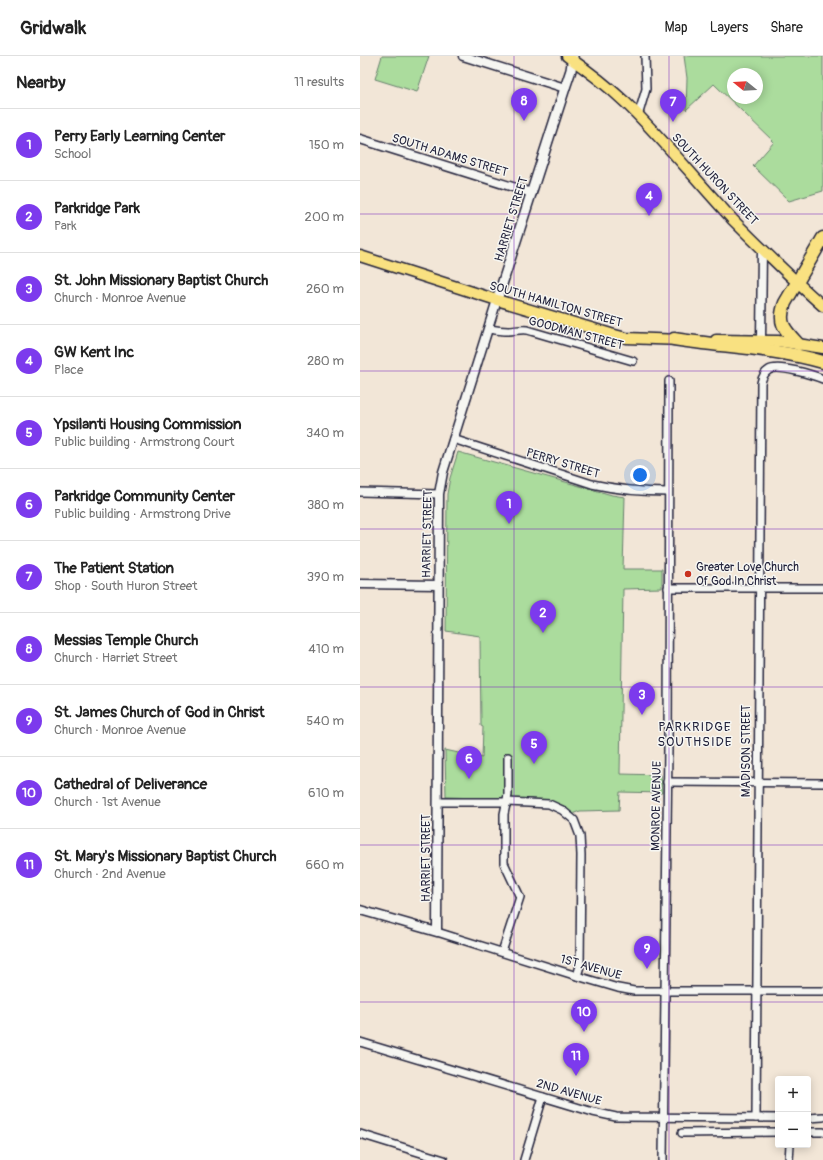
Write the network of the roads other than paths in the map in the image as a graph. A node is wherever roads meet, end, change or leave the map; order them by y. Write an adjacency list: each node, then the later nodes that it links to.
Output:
1 (463, 56): 4 (street)
2 (645, 56): 5 (street)
3 (571, 57): 4 (main road, HARRIET STREET); 5 (main road, SOUTH HURON STREET)
4 (565, 88): 7 (main road, HARRIET STREET)
5 (638, 116): 9 (main road, SOUTH HURON STREET)
6 (360, 139): 7 (street, SOUTH ADAMS STREET)
7 (532, 193): 12 (main road, HARRIET STREET)
8 (823, 238): 11 (highway)
9 (762, 248): 11 (main road, SOUTH HURON STREET); 16 (street)
10 (360, 256): 12 (main road, SOUTH HAMILTON STREET)
11 (798, 282): 13 (main road, SOUTH HURON STREET); 17 (highway)
12 (497, 300): 14 (street, HARRIET STREET); 15 (main road, SOUTH HAMILTON STREET)
13 (823, 306)
14 (489, 329): 19 (street, GOODMAN STREET); 23 (street, HARRIET STREET)
15 (674, 340): 16 (main road, SOUTH HAMILTON STREET); 20 (highway)
16 (761, 340): 17 (main road, SOUTH HAMILTON STREET)
17 (798, 344): 18 (main road, SOUTH HAMILTON STREET)
18 (823, 348)
19 (634, 361)
20 (823, 362)
21 (823, 379): 30 (street, MADISON STREET)
22 (669, 380): 25 (street, MONROE AVENUE)
23 (453, 439): 25 (street, PERRY STREET); 26 (street, HARRIET STREET)
24 (360, 492): 26 (street)
25 (668, 492): 29 (street, MONROE AVENUE)
26 (439, 494): 28 (street, HARRIET STREET)
27 (360, 584): 28 (street)
28 (438, 585): 36 (street, HARRIET STREET)
29 (668, 588): 30 (street); 33 (street, MONROE AVENUE)
30 (759, 588): 31 (street); 34 (street, MADISON STREET)
31 (823, 588)
32 (508, 757): 37 (street)
33 (667, 782): 34 (street); 42 (street, MONROE AVENUE)
34 (758, 782): 35 (street); 43 (street, MADISON STREET)
35 (823, 783)
36 (438, 802): 37 (street); 39 (street, HARRIET STREET)
37 (507, 802): 40 (street); 41 (street)
38 (360, 910): 39 (street, 1ST AVENUE)
39 (437, 932): 40 (street, 1ST AVENUE)
40 (502, 952): 41 (street, 1ST AVENUE)
41 (577, 976): 42 (street, 1ST AVENUE)
42 (665, 990): 43 (street, 1ST AVENUE); 47 (street, MONROE AVENUE)
43 (757, 990): 44 (street, 1ST AVENUE); 48 (street, MADISON STREET)
44 (823, 991)
45 (360, 1042): 46 (street, 2ND AVENUE)
46 (543, 1097): 47 (street, 2ND AVENUE); 59 (street)
47 (663, 1118): 48 (street, 2ND AVENUE); 60 (street, MONROE AVENUE)
48 (756, 1118): 49 (street, 2ND AVENUE)
49 (775, 1118)
50 (811, 1118): 51 (street)
51 (823, 1118)
52 (775, 1132): 55 (street)
53 (811, 1132): 54 (street)
54 (823, 1132)
55 (682, 1133)
56 (360, 1134): 58 (street)
57 (790, 1148): 61 (street)
58 (444, 1160)
59 (524, 1160)
60 (663, 1160)
61 (789, 1160)

